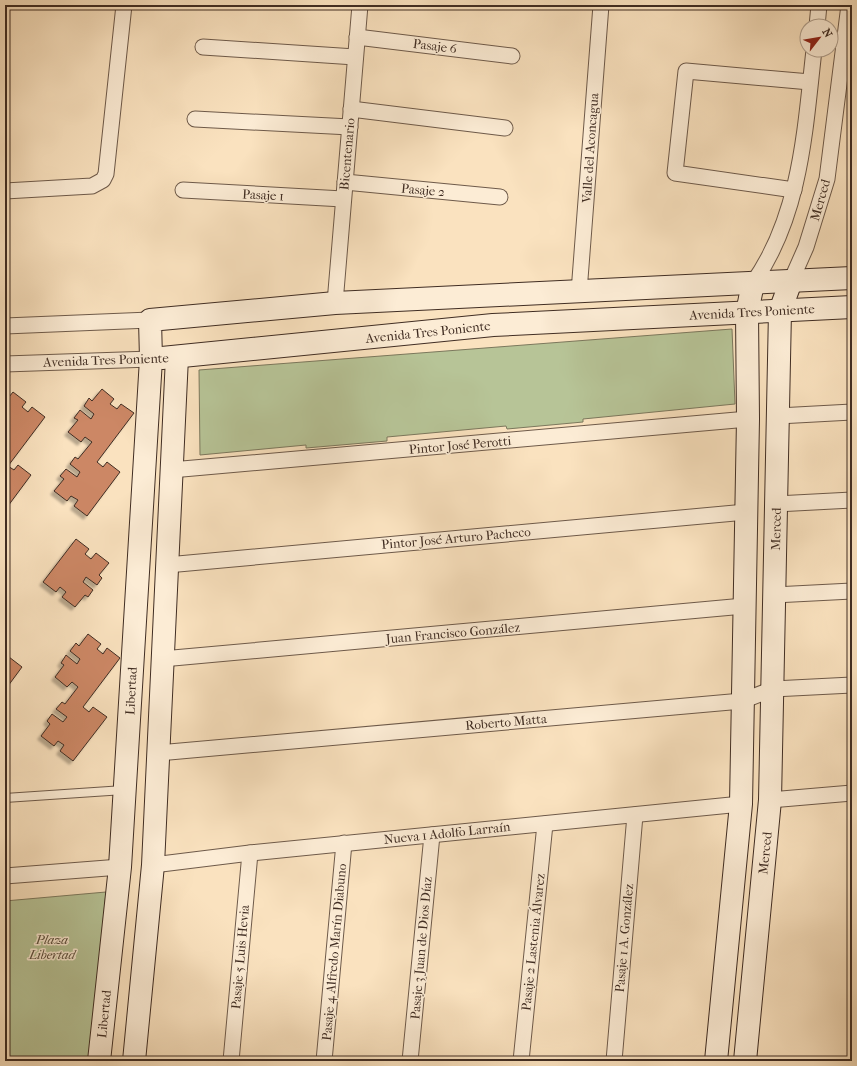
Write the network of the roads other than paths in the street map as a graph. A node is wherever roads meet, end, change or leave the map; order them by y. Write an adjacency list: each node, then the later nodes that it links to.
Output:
1 (124, 5): 20 (street)
2 (360, 5): 7 (street, Bicentenario)
3 (601, 5): 26 (street, Valle del Aconcagua)
4 (819, 5): 6 (street)
5 (849, 5): 24 (street, Merced)
6 (818, 18)
7 (357, 37): 9 (street, Pasaje 6); 10 (street, Bicentenario)
8 (203, 47): 10 (street)
9 (512, 56)
10 (356, 57): 13 (street, Bicentenario)
11 (813, 58): 12 (street, Merced)
12 (810, 82): 19 (street, Merced); 19 (street)
13 (351, 109): 15 (street, Bicentenario); 16 (street)
14 (196, 119): 15 (street)
15 (350, 126): 17 (street, Bicentenario)
16 (505, 128)
17 (345, 182): 21 (street, Pasaje 2); 22 (street, Bicentenario)
18 (183, 190): 22 (street, Pasaje 1)
19 (794, 190): 25 (street, Merced)
20 (5, 191)
21 (500, 197)
22 (344, 199): 28 (street, Bicentenario)
23 (852, 278): 24 (street)
24 (791, 281): 25 (street); 30 (street, Merced)
25 (753, 283): 26 (street); 31 (street, Merced)
26 (579, 292): 27 (street)
27 (490, 296): 28 (street); 33 (street)
28 (335, 303): 32 (street)
29 (852, 307): 30 (street, Avenida Tres Poniente)
30 (780, 311): 31 (street, Avenida Tres Poniente); 39 (street, Merced)
31 (747, 312): 33 (street, Avenida Tres Poniente); 40 (street, Merced)
32 (150, 320): 34 (street); 36 (street, Libertad)
33 (493, 325): 35 (street, Avenida Tres Poniente)
34 (5, 326)
35 (176, 357): 36 (street, Avenida Tres Poniente); 41 (street)
36 (151, 359): 37 (street, Avenida Tres Poniente); 54 (street, Libertad)
37 (5, 364)
38 (852, 412): 39 (street)
39 (778, 416): 43 (street, Merced)
40 (748, 419): 41 (street, Pintor José Perotti); 44 (street, Merced)
41 (171, 470): 45 (street)
42 (852, 500): 43 (street)
43 (776, 504): 47 (street, Merced)
44 (746, 512): 45 (street, Pintor José Arturo Pacheco); 48 (street, Merced)
45 (167, 565): 49 (street)
46 (852, 591): 47 (street)
47 (774, 595): 51 (street, Merced)
48 (744, 606): 49 (street, Juan Francisco González); 52 (street, Merced)
49 (162, 659): 53 (street)
50 (852, 685): 51 (street, Roberto Matta)
51 (773, 689): 52 (street, Roberto Matta); 57 (street, Merced)
52 (742, 701): 53 (street, Roberto Matta); 58 (street, Merced)
53 (158, 753): 64 (street)
54 (125, 790): 56 (lane); 65 (street, Libertad)
55 (852, 793): 57 (street)
56 (5, 798)
57 (770, 800): 75 (street, Merced)
58 (741, 804): 59 (street, Nueva 1 Adolfo Larraín); 74 (street, Merced)
59 (635, 815): 60 (street, Nueva 1 Adolfo Larraín); 73 (street, Pasaje 1 A. González)
60 (545, 824): 61 (street, Nueva 1 Adolfo Larraín); 72 (street, Pasaje 2 Lastenia Álvarez)
61 (432, 835): 62 (street, Nueva 1 Adolfo Larraín); 71 (street, Pasaje 3 Juan de Dios Díaz)
62 (344, 843): 63 (street, Nueva 1 Adolfo Larraín); 70 (street, Pasaje 4 Alfredo Marín Diabuno)
63 (250, 852): 64 (street, Nueva 1 Adolfo Larraín); 69 (street, Pasaje 5 Luis Hevia)
64 (153, 865): 65 (street); 68 (street)
65 (120, 867): 66 (street); 67 (street, Libertad)
66 (5, 876)
67 (99, 1061)
68 (134, 1061)
69 (231, 1061)
70 (324, 1061)
71 (410, 1061)
72 (521, 1061)
73 (614, 1061)
74 (716, 1061)
75 (745, 1061)

